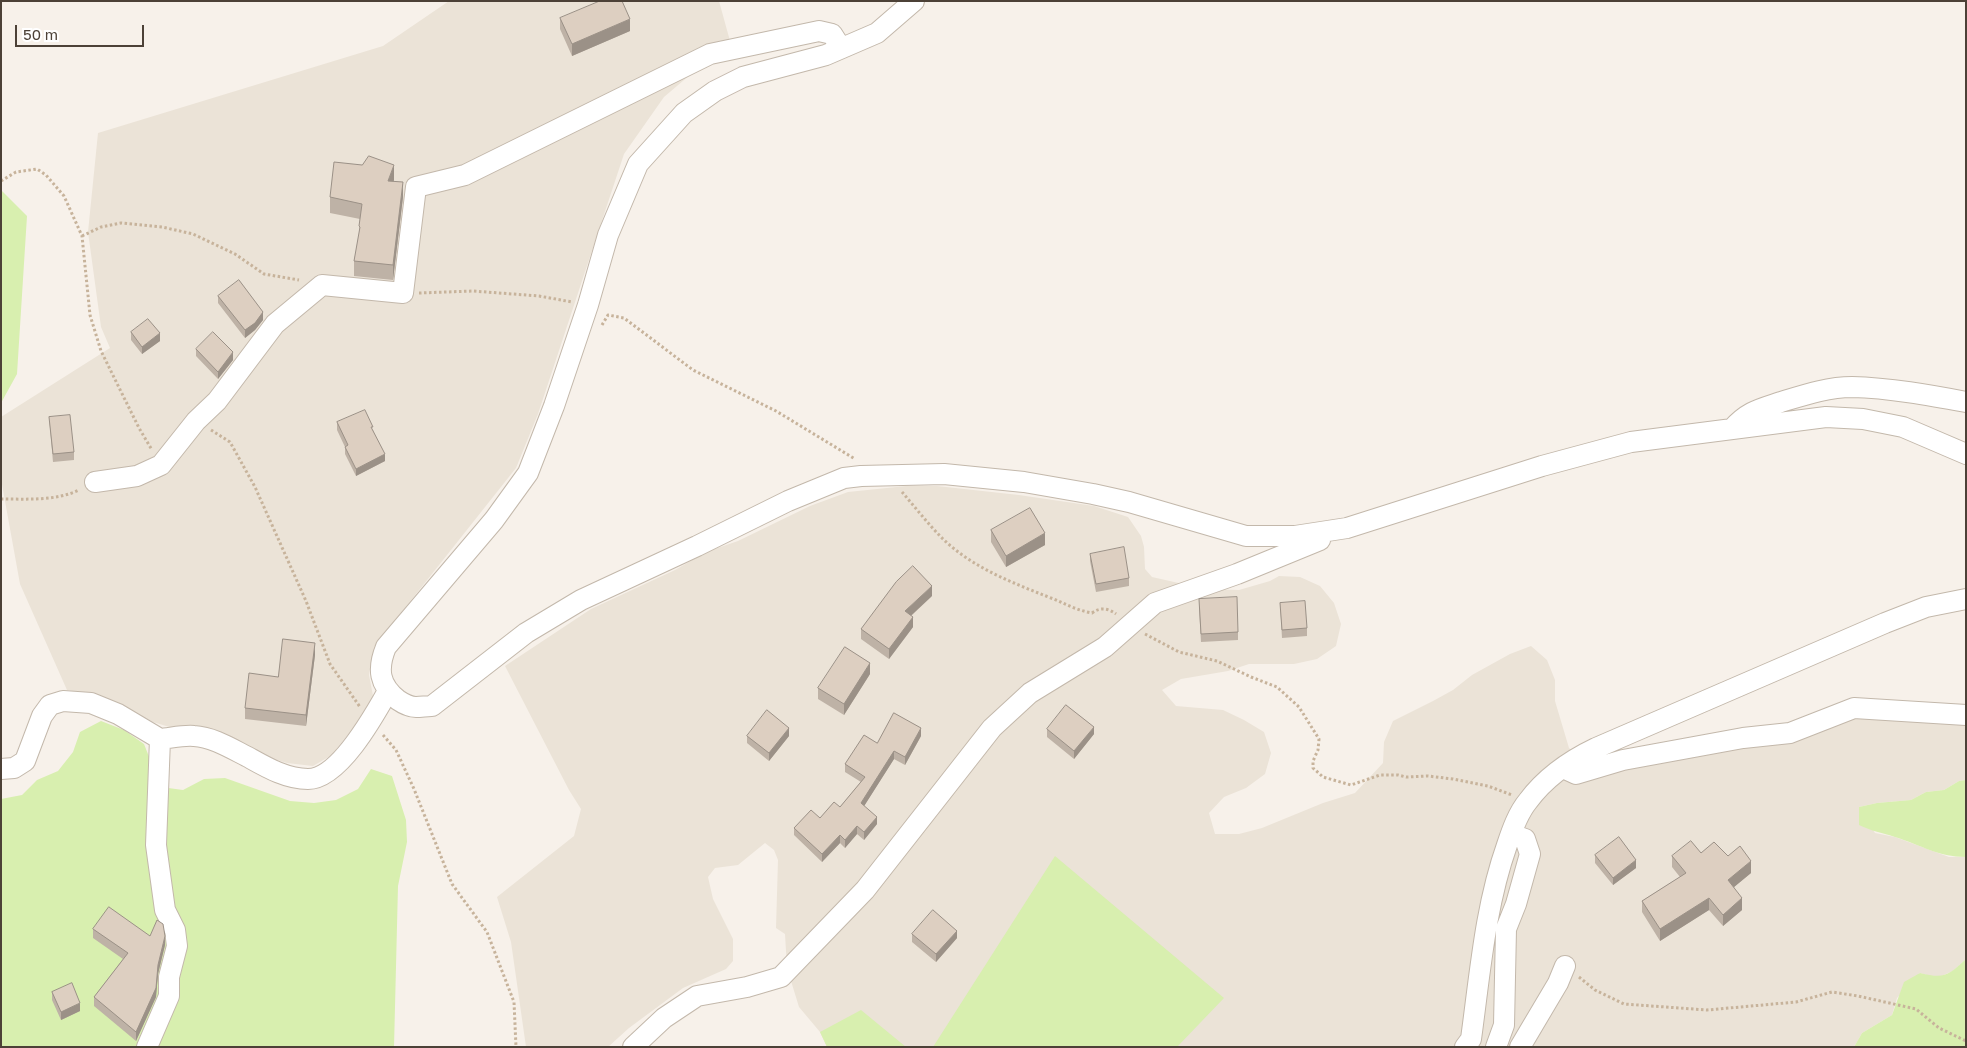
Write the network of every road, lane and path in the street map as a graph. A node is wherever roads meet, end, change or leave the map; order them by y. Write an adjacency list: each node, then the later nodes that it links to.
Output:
1 (914, 1): 2 (street)
2 (842, 48): 6 (street); 7 (street)
3 (1, 182): 4 (path)
4 (82, 236): 5 (path); 13 (path)
5 (322, 285): 6 (street); 10 (street)
6 (403, 293): 7 (path)
7 (588, 305): 8 (street)
8 (576, 340): 14 (path); 20 (street)
9 (1966, 402): 11 (street)
10 (196, 420): 13 (street); 22 (path)
11 (1732, 429): 12 (street); 17 (street)
12 (1966, 454)
13 (161, 465): 15 (street)
14 (887, 475): 17 (street); 19 (path); 20 (street)
15 (96, 482): 16 (path)
16 (1, 499)
17 (1347, 528): 19 (street)
18 (1966, 599): 24 (street)
19 (1131, 624): 26 (path); 32 (street)
20 (388, 692): 22 (street)
21 (1966, 715): 24 (street)
22 (371, 721): 23 (street); 31 (path)
23 (160, 739): 25 (street); 30 (street)
24 (1564, 768): 26 (street)
25 (1, 770)
26 (1527, 801): 27 (street)
27 (1511, 834): 33 (street); 34 (street)
28 (1565, 966): 29 (path); 35 (street)
29 (1966, 1041)
30 (146, 1047)
31 (516, 1047)
32 (634, 1047)
33 (1464, 1047)
34 (1496, 1047)
35 (1520, 1047)

